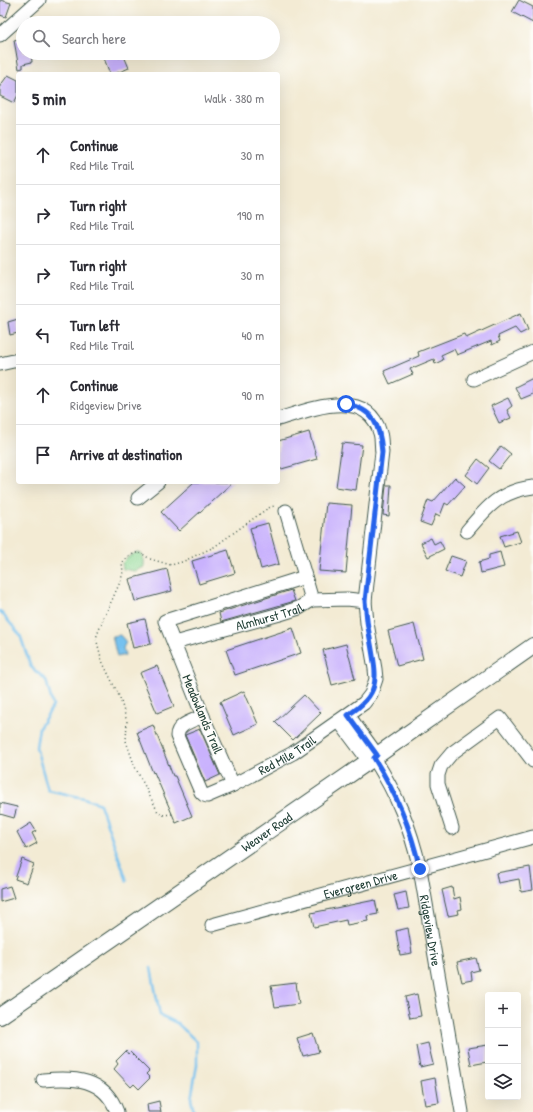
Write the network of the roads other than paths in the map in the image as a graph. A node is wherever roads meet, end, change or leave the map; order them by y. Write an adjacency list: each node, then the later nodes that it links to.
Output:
1 (39, 0): 2 (street)
2 (21, 16)
3 (16, 21): 4 (street)
4 (0, 35)
5 (533, 352): 8 (street)
6 (16, 360): 7 (street)
7 (0, 364)
8 (474, 379)
9 (280, 418): 17 (street, Red Mile Trail)
10 (156, 484): 12 (street)
11 (533, 487): 14 (street)
12 (138, 498)
13 (286, 511): 15 (street)
14 (467, 531)
15 (305, 577): 16 (street); 18 (street, Meadowlands Trail)
16 (312, 600): 17 (street, Almhurst Trail); 18 (street, Almhurst Trail)
17 (365, 601): 21 (street, Red Mile Trail)
18 (174, 644): 20 (street, Meadowlands Trail)
19 (533, 646): 22 (main road, Weaver Road)
20 (203, 716): 24 (street, Meadowlands Trail); 24 (street, Red Mile Trail)
21 (343, 718): 22 (street); 24 (street, Red Mile Trail)
22 (373, 758): 27 (street, Ridgeview Drive); 29 (main road, Weaver Road)
23 (533, 761): 25 (street)
24 (233, 785)
25 (452, 828)
26 (533, 837): 27 (street, Evergreen Drive)
27 (420, 869): 28 (street, Evergreen Drive); 32 (street, Ridgeview Drive)
28 (212, 925)
29 (0, 1016)
30 (44, 1080): 31 (street)
31 (117, 1112)
32 (462, 1112)

